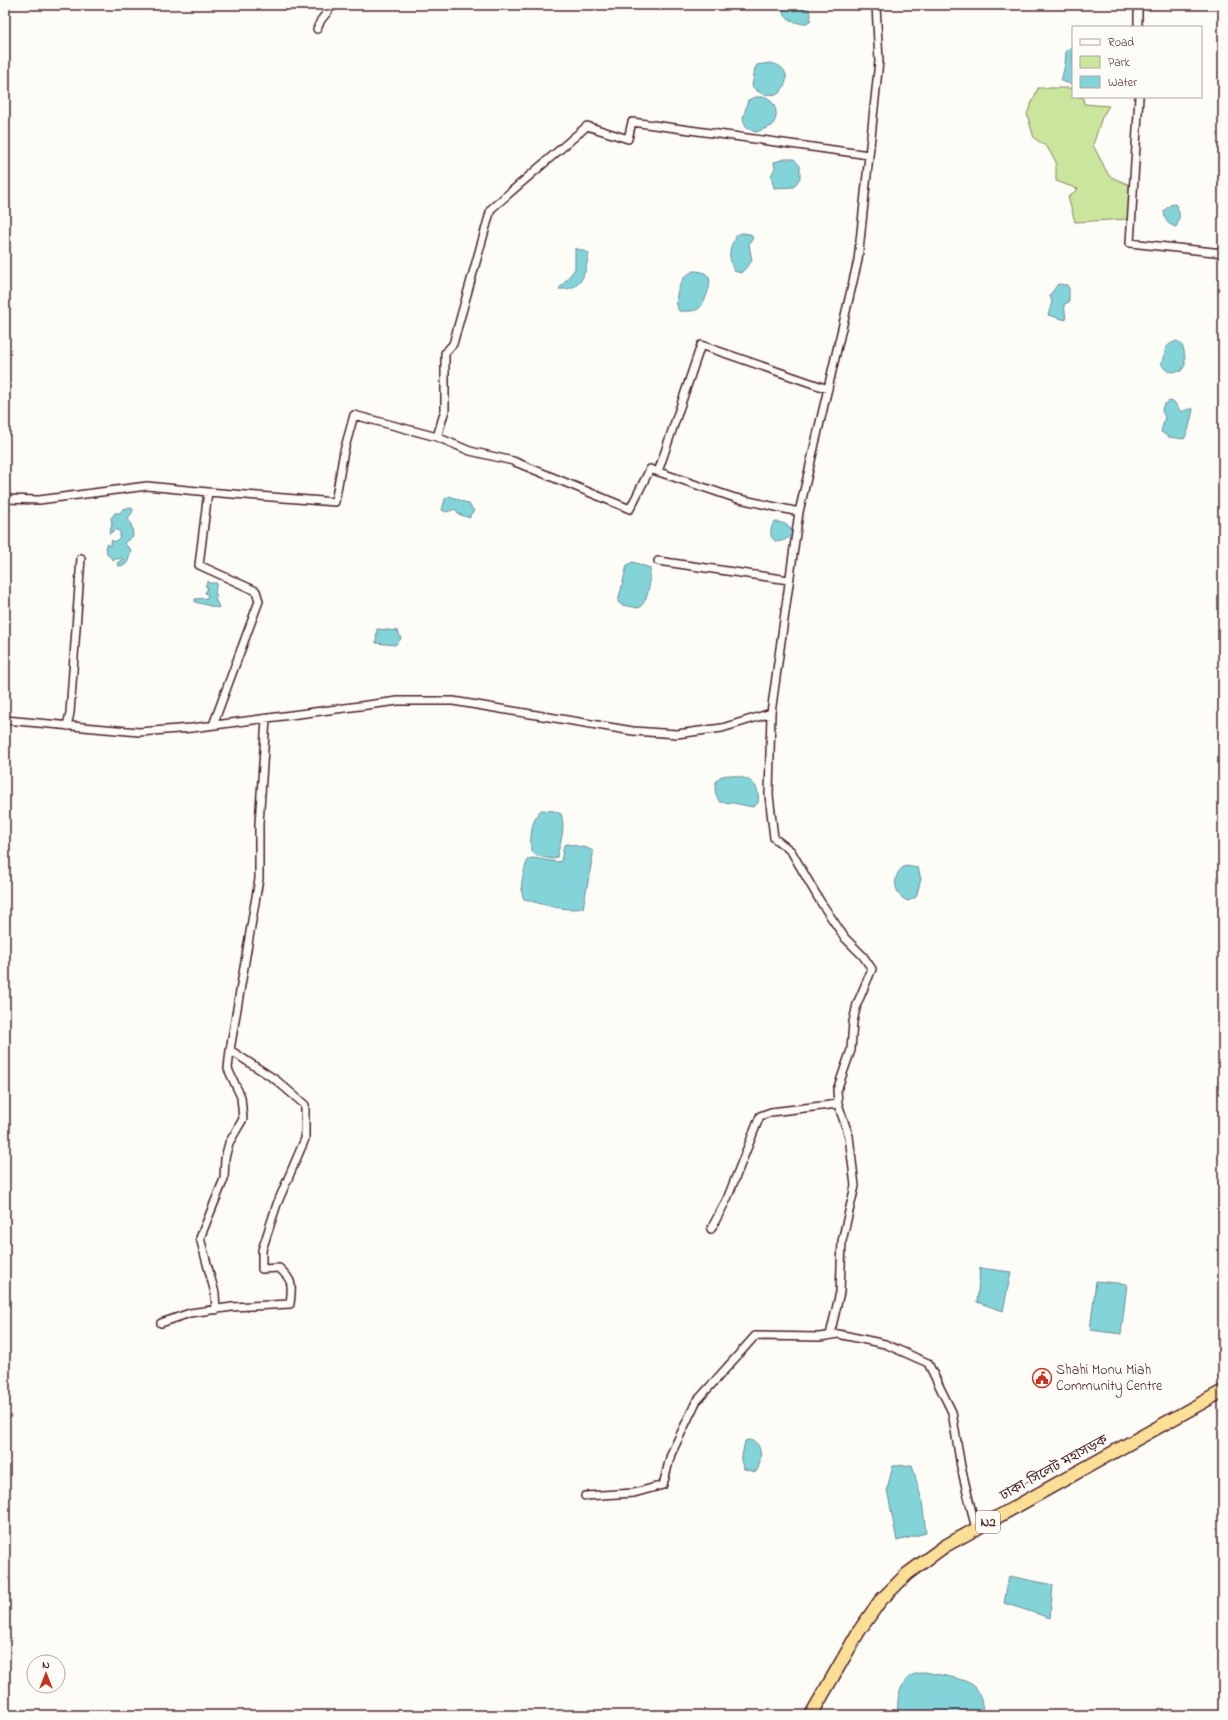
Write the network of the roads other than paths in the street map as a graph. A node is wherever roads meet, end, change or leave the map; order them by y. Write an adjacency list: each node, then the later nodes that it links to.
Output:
1 (333, 5): 5 (street)
2 (876, 5): 7 (street)
3 (1138, 5): 4 (street)
4 (1138, 26)
5 (317, 29)
6 (1139, 98): 8 (street)
7 (869, 155): 9 (street); 10 (street)
8 (1223, 253)
9 (828, 389): 11 (street); 14 (street)
10 (437, 437): 11 (street); 12 (street)
11 (658, 472): 14 (street)
12 (208, 492): 13 (street); 21 (street)
13 (5, 498)
14 (799, 512): 17 (street)
15 (81, 558): 22 (street)
16 (658, 560): 17 (street)
17 (789, 580): 18 (street)
18 (771, 713): 19 (street); 24 (street)
19 (266, 719): 21 (street); 23 (street)
20 (5, 720): 22 (street)
21 (213, 725): 22 (street)
22 (67, 726)
23 (230, 1050): 26 (street); 26 (street)
24 (838, 1104): 25 (street); 28 (street)
25 (712, 1229)
26 (216, 1310): 27 (street)
27 (161, 1323)
28 (830, 1336): 30 (street); 31 (street)
29 (1223, 1391): 31 (highway, ঢাকা-সিলেট মহাসড়ক / N2)
30 (585, 1496)
31 (976, 1528): 32 (highway, ঢাকা-সিলেট মহাসড়ক / N2)
32 (811, 1715)

